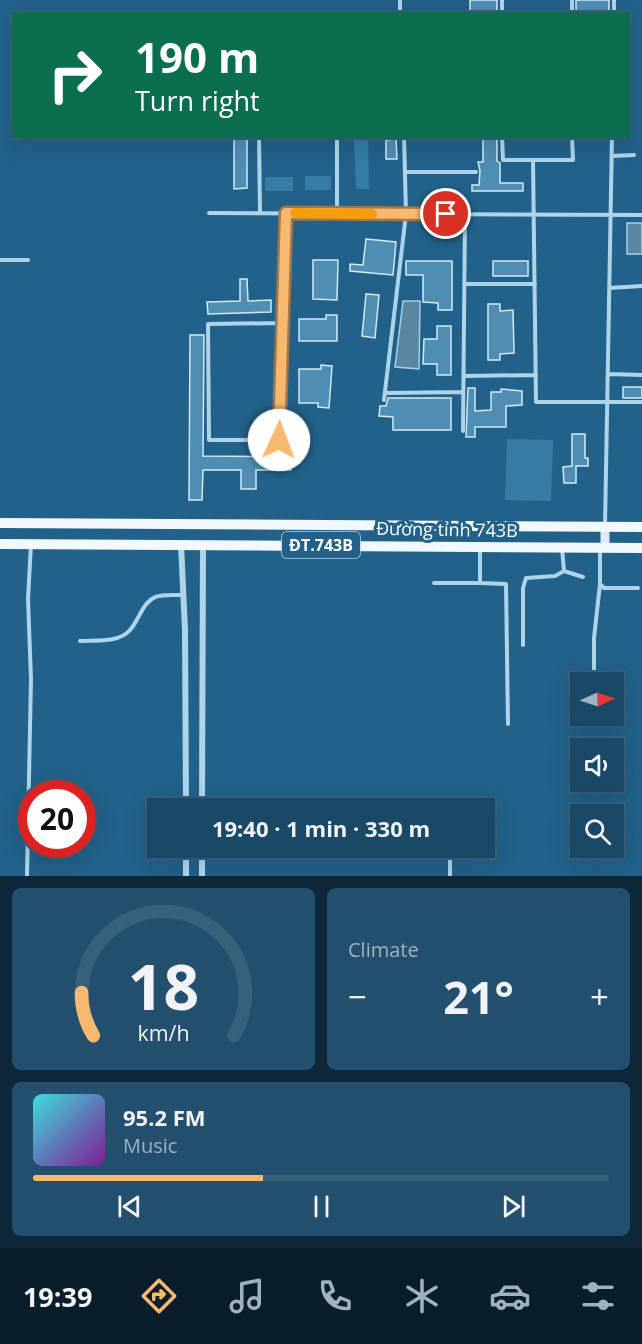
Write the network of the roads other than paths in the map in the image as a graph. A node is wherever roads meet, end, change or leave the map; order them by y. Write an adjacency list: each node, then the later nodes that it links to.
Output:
1 (259, 138): 13 (lane)
2 (337, 138): 15 (lane)
3 (404, 138): 10 (lane)
4 (502, 138): 9 (lane)
5 (572, 138): 9 (lane)
6 (612, 138): 8 (lane)
7 (634, 155): 8 (lane)
8 (612, 156): 19 (lane)
9 (533, 160): 18 (lane)
10 (405, 172): 11 (lane); 16 (lane)
11 (476, 172)
12 (209, 213): 13 (lane)
13 (260, 213): 14 (lane)
14 (286, 213): 15 (lane); 27 (lane)
15 (337, 214): 16 (lane)
16 (406, 214): 17 (lane); 33 (lane)
17 (465, 214): 18 (lane); 23 (lane)
18 (534, 214): 19 (lane); 24 (lane)
19 (611, 215): 20 (lane); 26 (lane)
20 (642, 215)
21 (0, 260): 22 (lane)
22 (28, 260)
23 (465, 284): 24 (lane); 31 (lane)
24 (535, 284): 29 (lane)
25 (642, 286): 26 (lane)
26 (609, 288): 28 (lane)
27 (283, 323): 27 (lane)
28 (608, 374): 30 (lane); 35 (lane)
29 (536, 375): 31 (lane); 35 (lane)
30 (642, 375)
31 (464, 376): 32 (lane)
32 (463, 392): 33 (lane); 37 (lane)
33 (385, 393): 34 (lane)
34 (384, 400)
35 (607, 402): 36 (lane); 39 (lane)
36 (642, 402)
37 (463, 431)
38 (0, 523): 39 (main road, Đường tỉnh 743B / ĐT.743B)
39 (605, 527): 40 (main road, Đường tỉnh 743B / ĐT.743B); 47 (main road)
40 (642, 527)
41 (0, 544): 42 (main road, Đường tỉnh 743B / ĐT.743B)
42 (31, 544): 43 (main road, Đường tỉnh 743B / ĐT.743B); 67 (lane)
43 (181, 544): 44 (main road, Đường tỉnh 743B / ĐT.743B); 55 (street)
44 (203, 544): 45 (main road, Đường tỉnh 743B / ĐT.743B); 60 (street)
45 (480, 546): 46 (main road, Đường tỉnh 743B / ĐT.743B); 52 (lane)
46 (562, 547): 47 (main road, Đường tỉnh 743B / ĐT.743B); 49 (lane)
47 (602, 547): 48 (main road, Đường tỉnh 743B / ĐT.743B); 53 (lane)
48 (642, 548)
49 (564, 571): 50 (lane); 57 (lane)
50 (583, 578)
51 (434, 583): 52 (lane)
52 (480, 583): 59 (lane)
53 (600, 584): 54 (lane); 58 (lane)
54 (638, 588)
55 (183, 595): 56 (lane); 61 (street)
56 (80, 641)
57 (523, 645)
58 (594, 672)
59 (508, 724)
60 (202, 788): 61 (street); 63 (street)
61 (186, 790): 62 (street)
62 (186, 798)
63 (202, 798)
64 (186, 858): 68 (street)
65 (202, 858): 69 (street)
66 (450, 858): 70 (lane)
67 (27, 876)
68 (186, 876)
69 (202, 876)
70 (450, 876)

